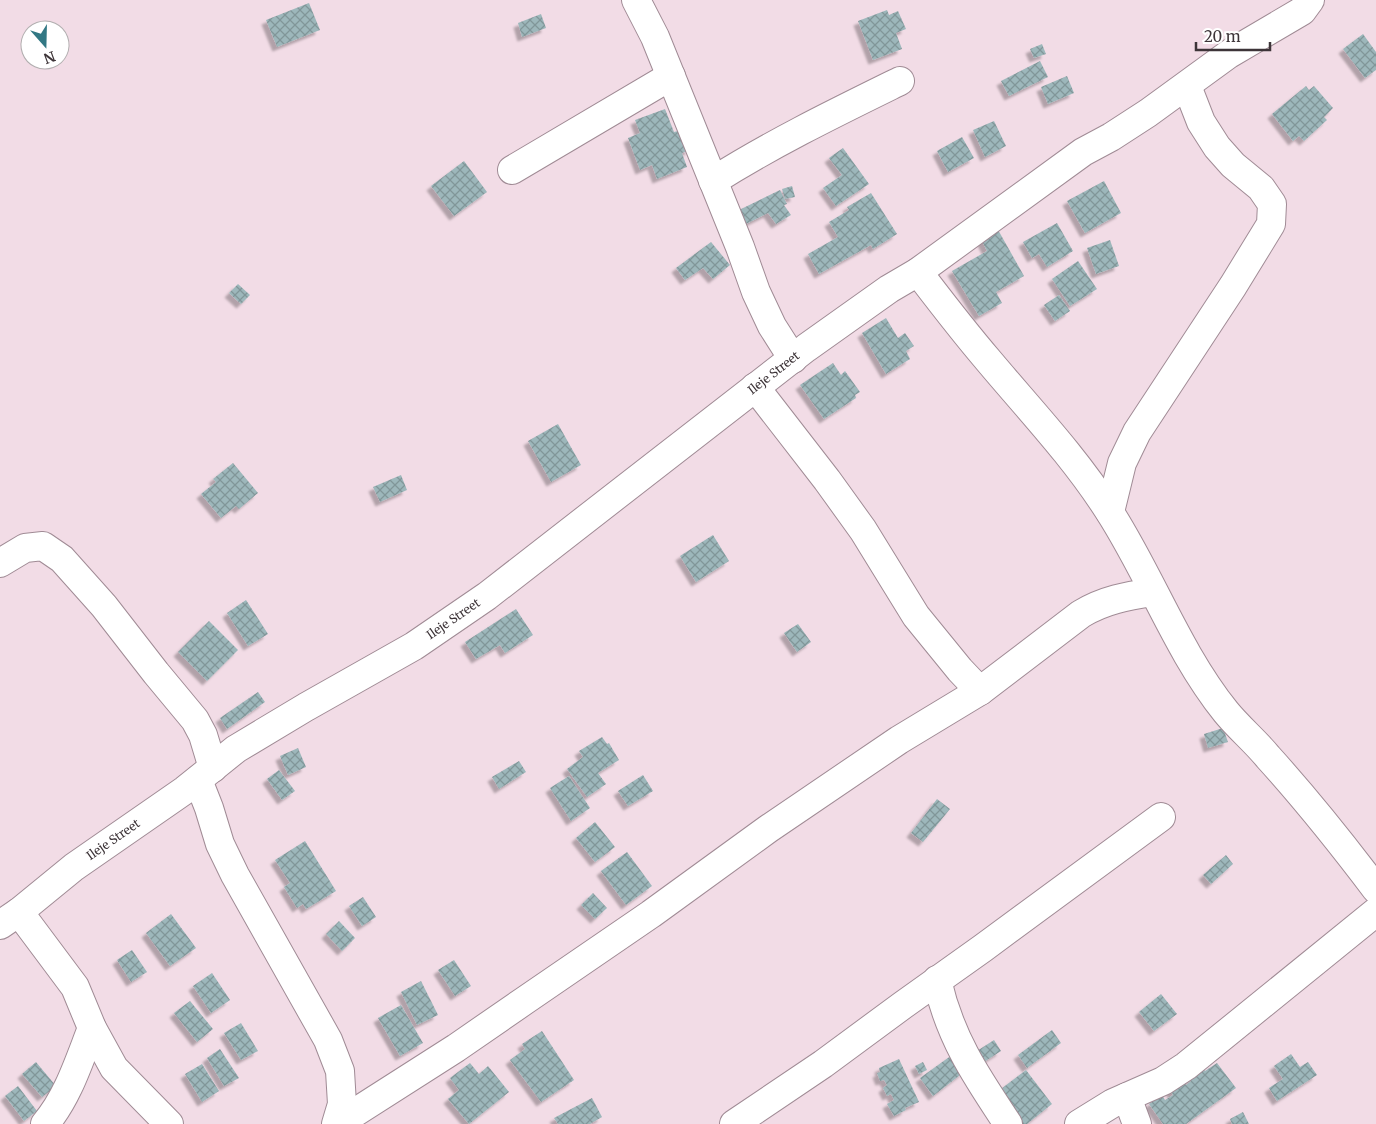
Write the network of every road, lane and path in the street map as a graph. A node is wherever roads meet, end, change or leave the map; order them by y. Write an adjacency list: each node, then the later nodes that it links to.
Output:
1 (636, 0): 3 (street)
2 (1310, 0): 5 (street, Ileje Street)
3 (671, 76): 6 (street); 7 (street)
4 (900, 81): 7 (street)
5 (1187, 86): 8 (street, Ileje Street); 11 (street)
6 (512, 170)
7 (713, 180): 9 (street)
8 (918, 272): 9 (street, Ileje Street); 11 (street)
9 (793, 359): 10 (street, Ileje Street)
10 (755, 387): 14 (street); 15 (street, Ileje Street)
11 (1110, 512): 13 (street)
12 (0, 563): 15 (street)
13 (1153, 592): 14 (street); 17 (street)
14 (980, 690): 25 (street)
15 (205, 774): 19 (street, Ileje Street); 25 (street)
16 (1160, 817): 20 (street)
17 (1376, 889)
18 (1376, 912): 22 (street)
19 (10, 919): 21 (street)
20 (937, 980): 26 (street); 27 (street)
21 (92, 1028): 23 (street); 24 (street)
22 (1127, 1097): 28 (street); 29 (street)
23 (45, 1124)
24 (169, 1124)
25 (336, 1124)
26 (734, 1124)
27 (1008, 1124)
28 (1079, 1124)
29 (1138, 1124)

